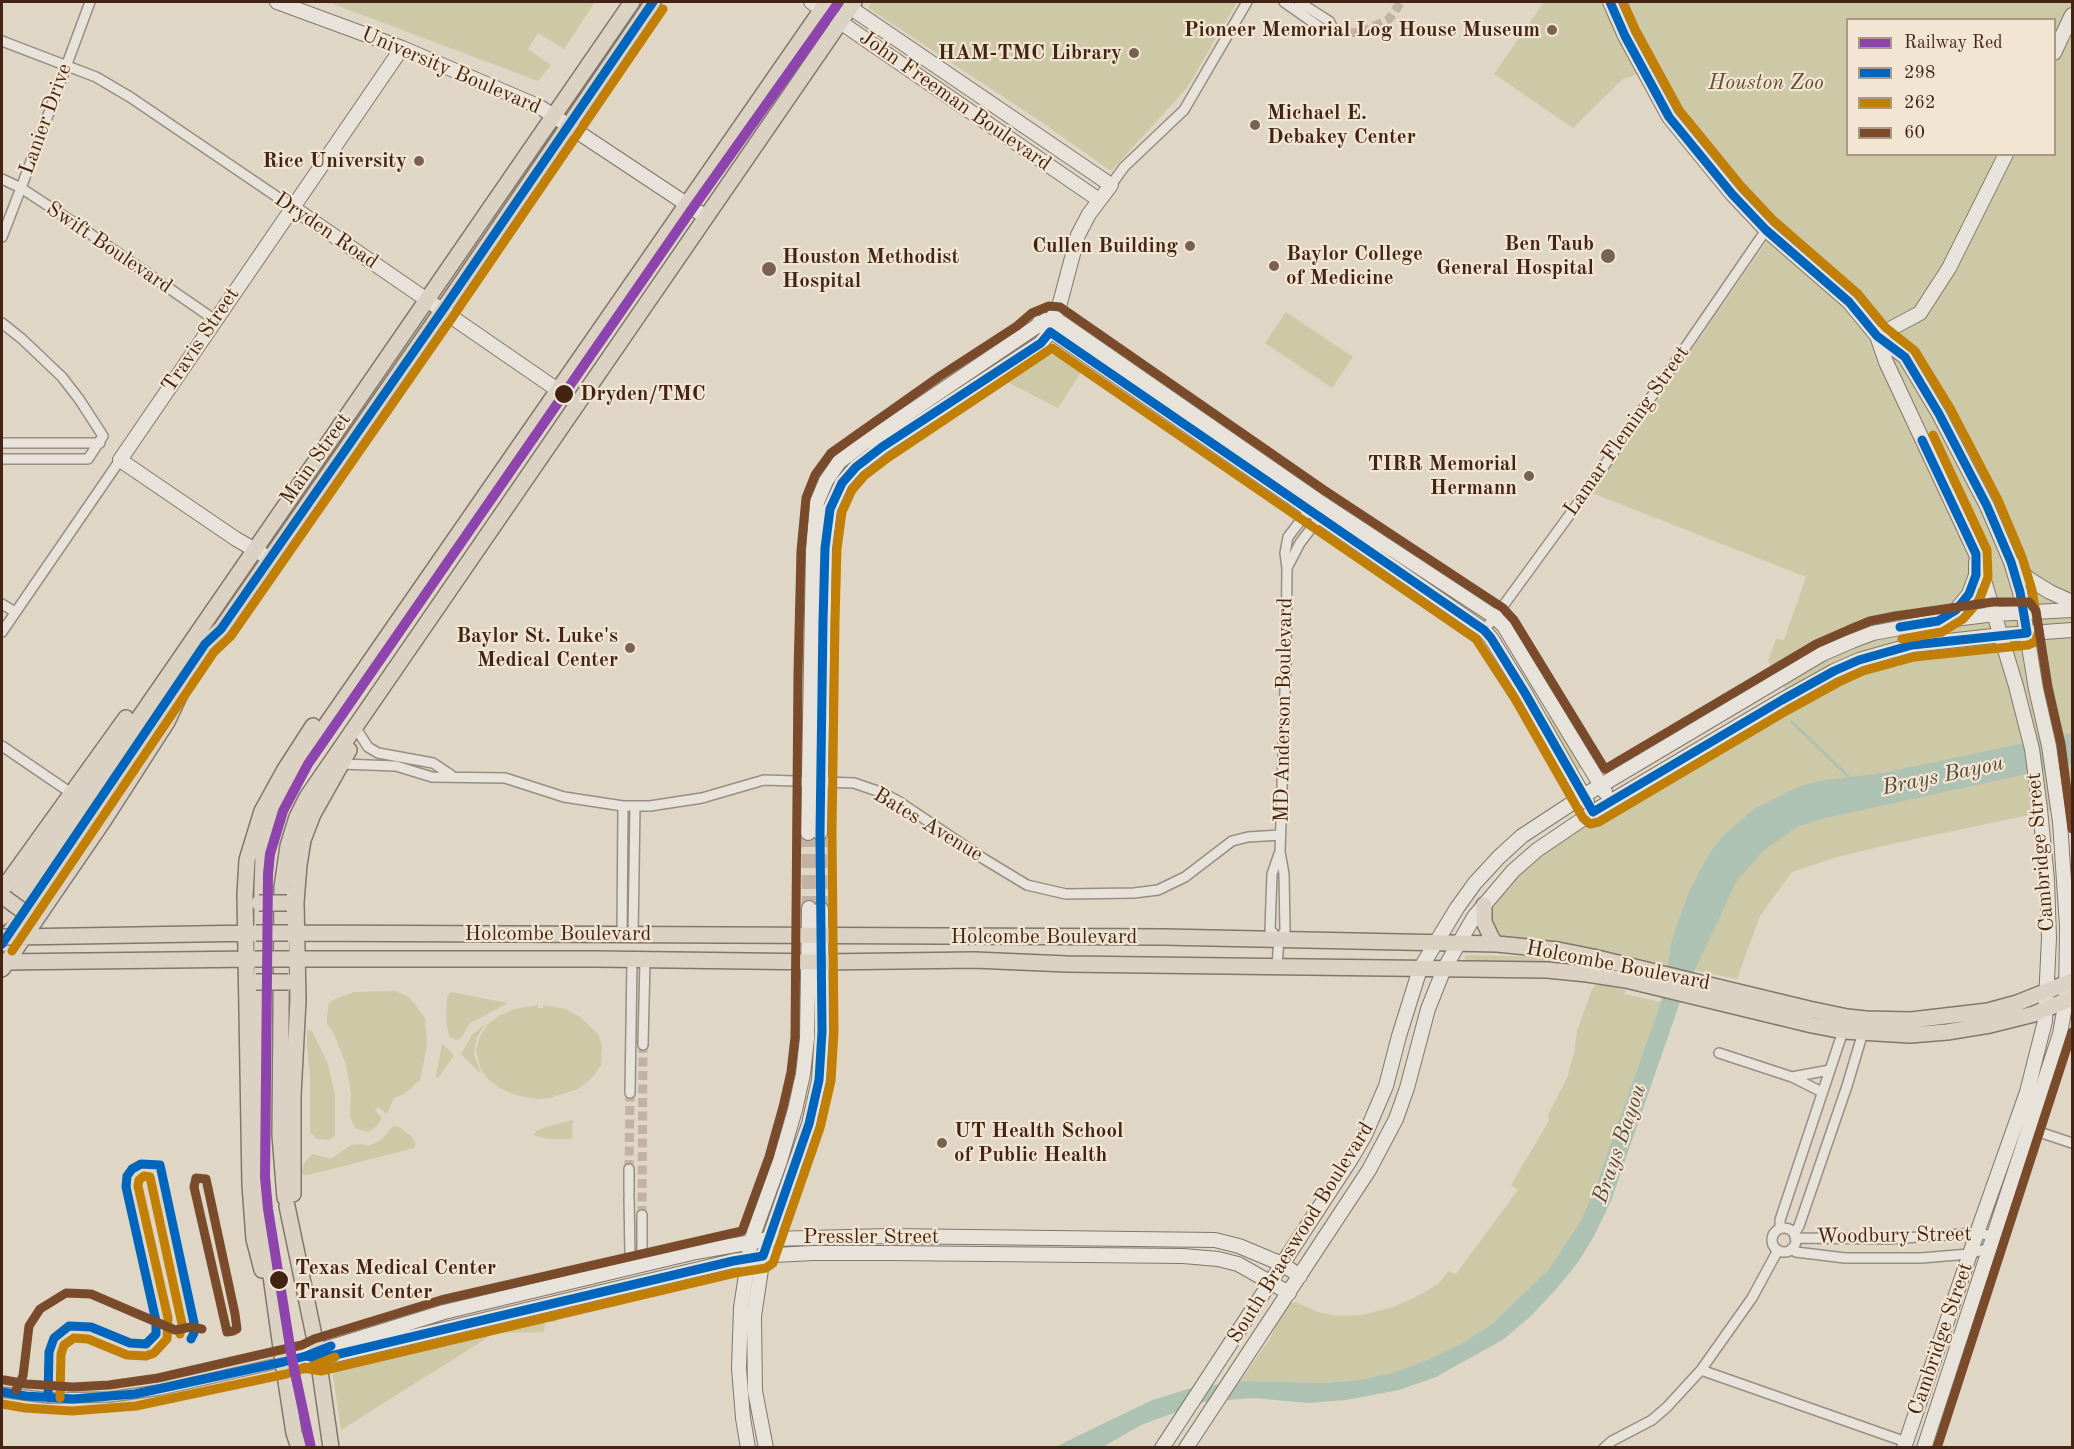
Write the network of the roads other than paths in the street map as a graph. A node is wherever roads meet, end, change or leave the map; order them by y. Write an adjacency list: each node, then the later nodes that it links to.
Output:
1 (90, 2): 18 (street, Lanier Drive)
2 (277, 2): 14 (street, University Boulevard)
3 (632, 2): 19 (main road, Main Street)
4 (653, 2): 21 (main road, Main Street)
5 (1247, 2): 25 (street)
6 (1284, 2): 7 (street)
7 (1299, 2)
8 (1610, 2): 31 (street, Cambridge Street)
9 (849, 3): 12 (main road); 15 (street, John Freeman Boulevard)
10 (820, 4): 12 (street, John Freeman Boulevard); 28 (main road)
11 (2073, 15): 16 (street)
12 (840, 21): 17 (street, John Freeman Boulevard); 30 (main road)
13 (2, 41): 18 (street, Dryden Road)
14 (402, 48): 19 (street, University Boulevard); 29 (street, Travis Street)
15 (912, 50): 17 (street); 20 (street, John Freeman Boulevard)
16 (2056, 51)
17 (903, 64): 22 (street, John Freeman Boulevard)
18 (66, 65): 26 (street, Lanier Drive); 29 (street, Dryden Road)
19 (553, 116): 21 (street, University Boulevard); 33 (main road, Main Street)
20 (1022, 125): 22 (street); 25 (street, John Freeman Boulevard)
21 (567, 126): 28 (street, University Boulevard); 34 (main road, Main Street)
22 (1011, 139): 27 (street, John Freeman Boulevard)
23 (2005, 156): 39 (street)
24 (2, 179): 26 (street, Swift Boulevard)
25 (1111, 186): 27 (street)
26 (21, 188): 32 (street, Lanier Drive); 36 (street, Swift Boulevard)
27 (1099, 200): 35 (street)
28 (686, 205): 30 (street, University Boulevard); 40 (main road)
29 (292, 207): 33 (street, Dryden Road); 36 (street, Travis Street)
30 (706, 217): 41 (main road)
31 (1766, 230): 39 (street, Cambridge Street); 62 (street, Lamar Fleming Street)
32 (2, 237)
33 (426, 300): 34 (street, Dryden Road); 50 (main road, Main Street)
34 (442, 310): 40 (street, Dryden Road); 53 (main road, Main Street)
35 (1053, 317): 38 (street); 48 (street)
36 (214, 320): 45 (street, Travis Street)
37 (2, 323): 43 (street)
38 (1044, 327): 48 (street); 77 (street)
39 (1876, 336): 52 (street, Cambridge Street); 54 (street, Cambridge Street)
40 (558, 391): 41 (street, Dryden Road); 46 (main road); 47 (main road)
41 (578, 404): 46 (main road)
42 (2, 443): 43 (street)
43 (100, 443): 44 (street)
44 (2, 459)
45 (120, 460): 50 (street); 59 (street, Travis Street)
46 (528, 476): 51 (main road)
47 (487, 494): 49 (main road); 51 (main road)
48 (1318, 509): 55 (street, MD Anderson Boulevard); 55 (street, MD Anderson Boulevard); 62 (street); 65 (street)
49 (448, 549): 64 (main road); 71 (main road)
50 (254, 550): 53 (street); 70 (main road, Main Street)
51 (474, 553): 64 (main road)
52 (1976, 554): 61 (street, Cambridge Street); 63 (street)
53 (269, 558): 70 (main road, Main Street)
54 (2011, 562): 56 (street); 60 (street, Cambridge Street)
55 (1287, 568): 86 (street, MD Anderson Boulevard)
56 (2073, 603)
57 (2, 604): 59 (street)
58 (2073, 610): 60 (street, South Braeswood Boulevard)
59 (15, 612): 67 (street, Travis Street)
60 (2024, 613): 61 (street, South Braeswood Boulevard); 68 (street, Cambridge Street)
61 (1995, 614): 63 (street, South Braeswood Boulevard); 69 (street, Cambridge Street)
62 (1495, 617): 65 (street, Lamar Fleming Street); 78 (street)
63 (1938, 621): 78 (street, South Braeswood Boulevard)
64 (424, 624): 72 (main road)
65 (1484, 630): 80 (street)
66 (2073, 630): 68 (street, South Braeswood Boulevard)
67 (2, 632)
68 (2027, 633): 69 (street, South Braeswood Boulevard); 89 (street, Cambridge Street)
69 (2002, 635): 81 (street, South Braeswood Boulevard); 87 (street, Cambridge Street)
70 (199, 641): 79 (main road); 94 (main road); 96 (main road, Main Street); 107 (main road, Main Street)
71 (369, 664): 91 (main road); 171 (main road)
72 (388, 676): 73 (main road); 140 (main road)
73 (359, 733): 75 (main road); 76 (street, Bates Avenue)
74 (2, 746): 79 (street)
75 (341, 764): 76 (street, Bates Avenue); 92 (main road)
76 (451, 775): 82 (street, Bates Avenue)
77 (815, 782): 83 (street, Bates Avenue); 85 (street); 86 (street, Bates Avenue)
78 (1600, 785): 80 (street, South Braeswood Boulevard); 81 (street)
79 (71, 793): 90 (main road)
80 (1583, 796): 84 (street); 105 (street, South Braeswood Boulevard)
81 (1610, 801): 84 (street, South Braeswood Boulevard)
82 (623, 806): 83 (street, Bates Avenue); 99 (street)
83 (635, 806): 99 (street)
84 (1593, 812): 93 (street, South Braeswood Boulevard)
85 (814, 833)
86 (1280, 836): 88 (street, MD Anderson Boulevard)
87 (2044, 848): 89 (street); 120 (street, Cambridge Street)
88 (1280, 852): 104 (street, MD Anderson Boulevard); 104 (street, MD Anderson Boulevard)
89 (2064, 880): 119 (street, Cambridge Street)
90 (3, 892): 94 (main road, bridge)
91 (252, 899): 92 (main road, bridge); 97 (main road)
92 (292, 899): 98 (main road)
93 (1484, 905): 106 (street, South Braeswood Boulevard); 108 (main road)
94 (43, 908): 102 (main road)
95 (815, 908): 101 (street)
96 (2, 917)
97 (252, 933): 98 (main road, Holcombe Boulevard, bridge); 102 (main road, Holcombe Boulevard); 110 (main road)
98 (293, 933): 99 (main road, Holcombe Boulevard); 109 (main road)
99 (628, 935): 100 (main road, Holcombe Boulevard); 111 (main road)
100 (653, 935): 101 (main road, Holcombe Boulevard); 112 (main road)
101 (814, 935): 103 (main road, Holcombe Boulevard); 114 (street)
102 (14, 937): 115 (main road)
103 (975, 937): 104 (main road, Holcombe Boulevard); 113 (main road)
104 (1279, 939): 105 (main road, Holcombe Boulevard); 116 (street, MD Anderson Boulevard)
105 (1435, 943): 106 (main road, Holcombe Boulevard); 117 (street, South Braeswood Boulevard)
106 (1458, 943): 108 (main road, Holcombe Boulevard); 118 (street, South Braeswood Boulevard)
107 (2, 944)
108 (1497, 944): 121 (main road, Holcombe Boulevard)
109 (294, 958): 110 (main road, Holcombe Boulevard, bridge); 111 (main road, Holcombe Boulevard); 122 (main road)
110 (251, 959): 115 (main road, Holcombe Boulevard); 123 (main road)
111 (597, 959): 112 (main road, Holcombe Boulevard)
112 (639, 960): 114 (main road, Holcombe Boulevard); 124 (street); 125 (street)
113 (974, 960): 114 (main road, Holcombe Boulevard); 116 (main road, Holcombe Boulevard)
114 (814, 962): 136 (street); 137 (street)
115 (3, 964)
116 (1277, 966): 117 (main road, Holcombe Boulevard)
117 (1420, 969): 118 (main road, Holcombe Boulevard); 161 (street, South Braeswood Boulevard)
118 (1443, 969): 121 (main road, Holcombe Boulevard); 163 (street, South Braeswood Boulevard)
119 (2069, 991): 120 (main road, Holcombe Boulevard); 126 (main road, Holcombe Boulevard); 135 (street, Cambridge Street)
120 (2047, 992): 126 (street, Cambridge Street); 128 (main road, Holcombe Boulevard)
121 (1726, 995): 127 (main road, Holcombe Boulevard)
122 (298, 1000): 123 (main road, bridge); 140 (main road)
123 (248, 1001): 171 (main road)
124 (632, 1004): 125 (street); 134 (street)
125 (644, 1004): 129 (street)
126 (2045, 1009): 128 (main road, Holcombe Boulevard); 143 (street, Cambridge Street)
127 (1845, 1024): 128 (main road, Holcombe Boulevard); 131 (street)
128 (1864, 1026): 145 (street)
129 (643, 1045)
130 (1719, 1053): 132 (street)
131 (1830, 1070): 132 (street); 133 (street)
132 (1792, 1077): 133 (street)
133 (1822, 1092): 142 (street)
134 (630, 1093)
135 (2030, 1129): 138 (street); 151 (street, Cambridge Street)
136 (787, 1138): 137 (street); 150 (street)
137 (803, 1143): 149 (street)
138 (2073, 1143)
139 (629, 1168): 162 (street)
140 (290, 1201): 172 (main road)
141 (642, 1215): 162 (street)
142 (1780, 1229): 145 (street); 153 (street)
143 (1977, 1233): 145 (street, Woodbury Street); 151 (street, Woodbury Street); 155 (street, Cambridge Street)
144 (889, 1236): 146 (street, Pressler Street); 149 (street, Pressler Street); 154 (street)
145 (1795, 1236): 152 (street)
146 (1026, 1238): 147 (street, Pressler Street); 156 (street)
147 (1050, 1238): 148 (street, Pressler Street); 158 (street)
148 (1184, 1238): 159 (street); 161 (street, Pressler Street)
149 (769, 1239): 150 (street, Pressler Street); 157 (street)
150 (751, 1240): 160 (street); 162 (street, Pressler Street)
151 (1991, 1242): 155 (street, Woodbury Street); 187 (street, Cambridge Street)
152 (1791, 1249): 153 (street); 155 (street, Woodbury Street)
153 (1778, 1250): 176 (street)
154 (889, 1253): 156 (street, Pressler Street); 157 (street, Pressler Street)
155 (1969, 1254): 179 (street, Cambridge Street)
156 (1027, 1255): 158 (street, Pressler Street)
157 (763, 1256): 160 (street, Pressler Street); 174 (street)
158 (1050, 1256): 159 (street, Pressler Street)
159 (1183, 1256): 164 (street, Pressler Street)
160 (747, 1258): 165 (street, Pressler Street); 175 (street)
161 (1282, 1264): 163 (street, Pressler Street); 164 (street, South Braeswood Boulevard)
162 (636, 1267): 165 (street); 166 (street, Pressler Street)
163 (1300, 1276): 167 (street, South Braeswood Boulevard)
164 (1271, 1281): 167 (street, Pressler Street); 184 (street, South Braeswood Boulevard)
165 (639, 1283): 168 (street, Pressler Street)
166 (525, 1292): 168 (street); 169 (street, Pressler Street)
167 (1289, 1293): 185 (street, South Braeswood Boulevard)
168 (528, 1309): 170 (street, Pressler Street)
169 (418, 1319): 170 (street); 172 (street, Pressler Street)
170 (422, 1334): 172 (street, Pressler Street)
171 (279, 1335): 173 (main road)
172 (314, 1355): 173 (street, Pressler Street); 181 (main road)
173 (283, 1362): 178 (street, Pressler Street); 180 (main road)
174 (753, 1367): 175 (street); 177 (street)
175 (739, 1368): 177 (street)
176 (1701, 1370): 179 (street); 186 (street)
177 (748, 1391): 182 (street); 183 (street)
178 (2, 1392)
179 (1905, 1445)
180 (298, 1448)
181 (331, 1448)
182 (748, 1448)
183 (766, 1448)
184 (1162, 1448)
185 (1186, 1448)
186 (1604, 1448)
187 (1924, 1448)

